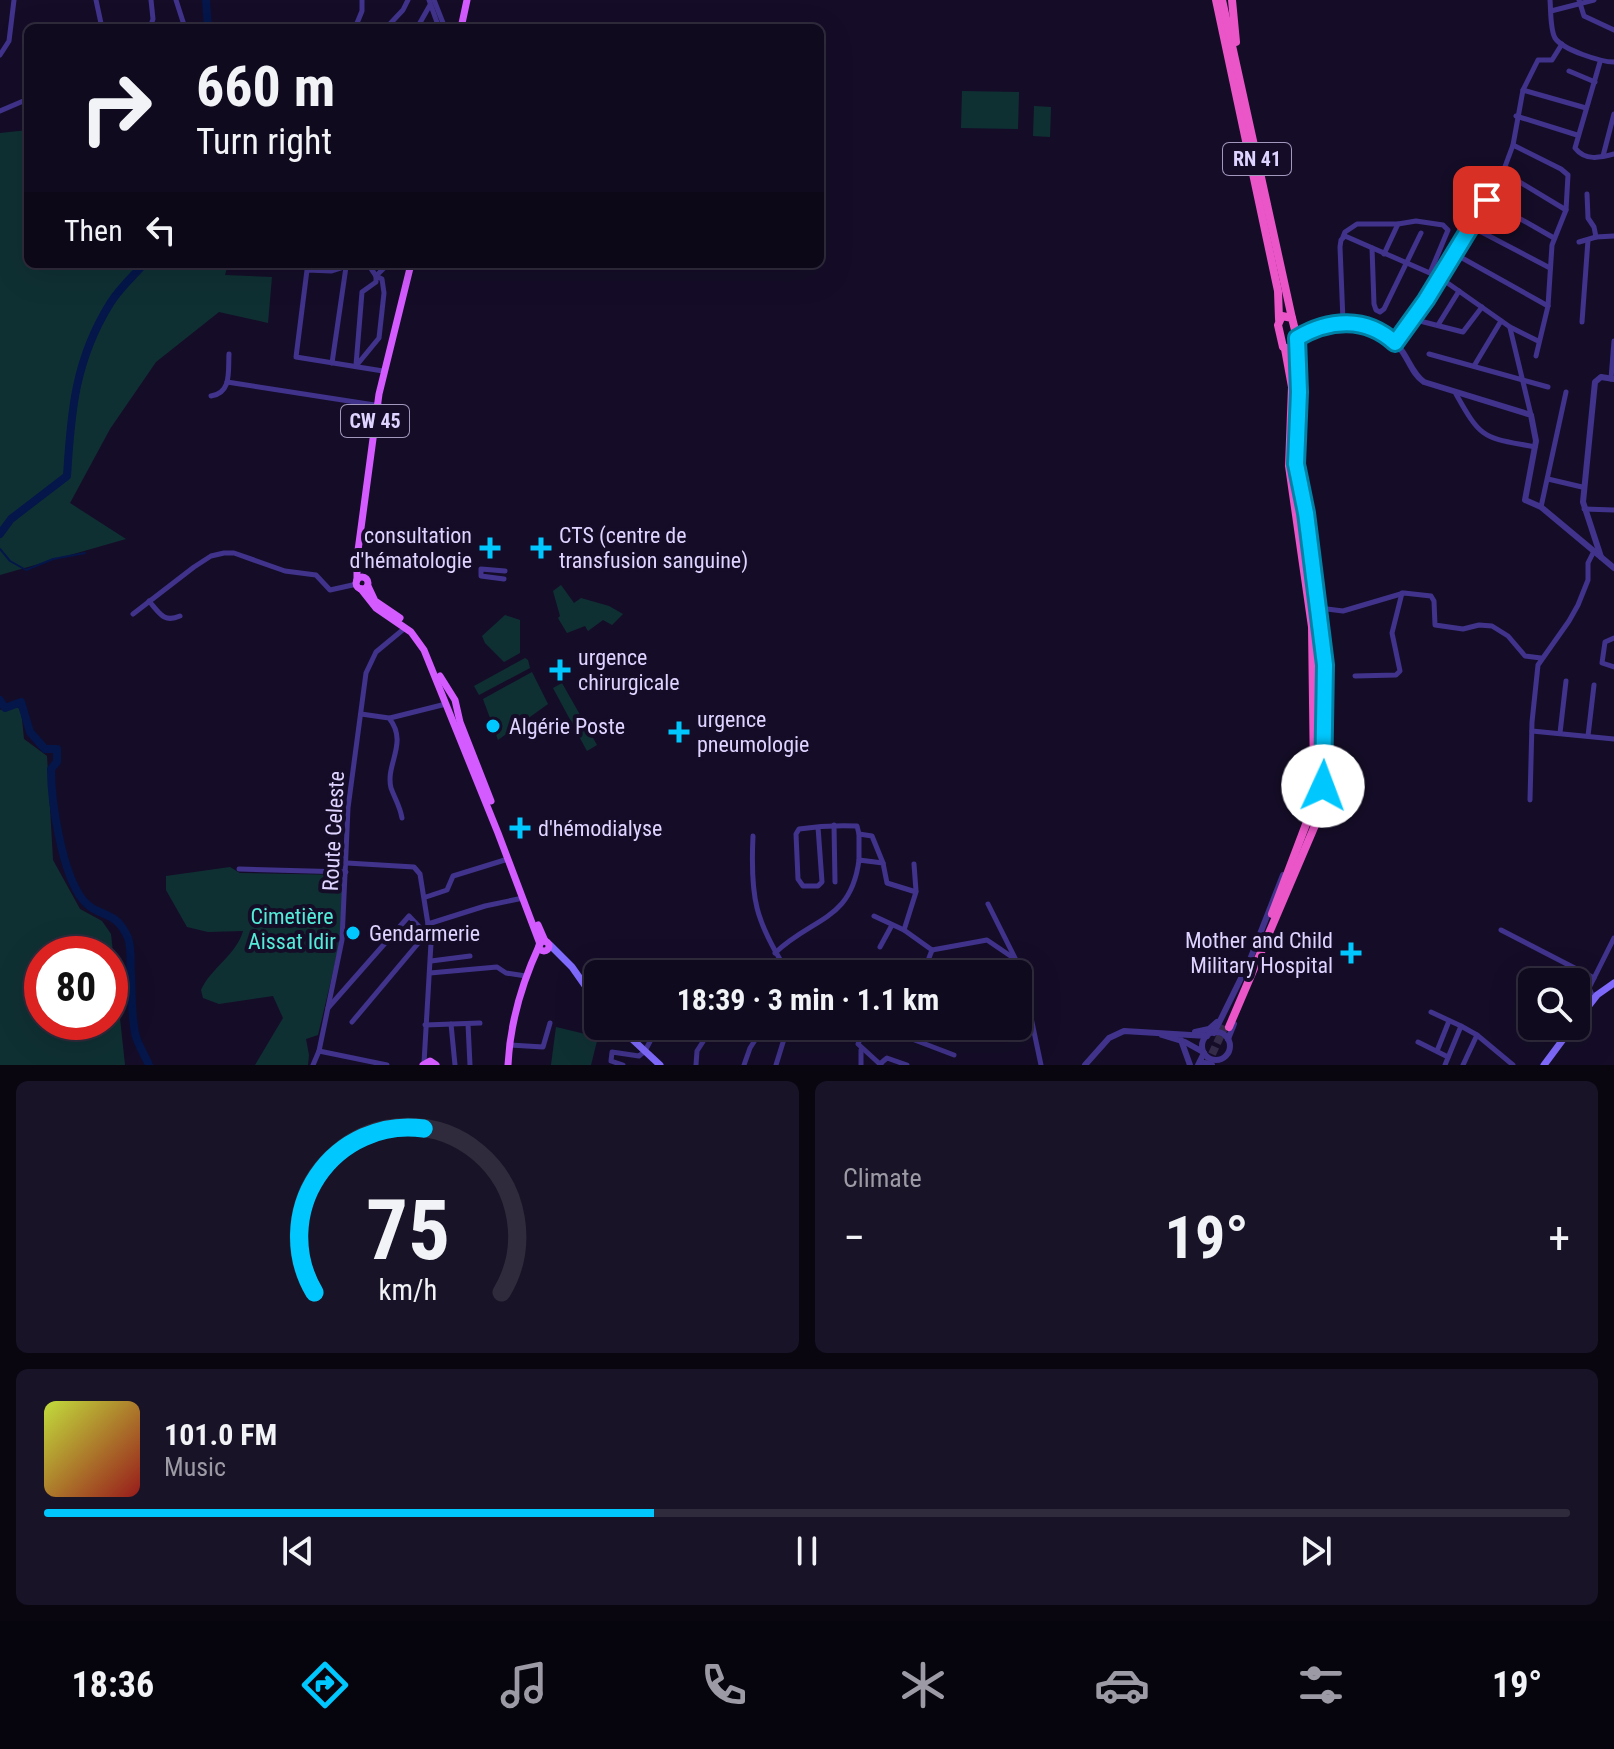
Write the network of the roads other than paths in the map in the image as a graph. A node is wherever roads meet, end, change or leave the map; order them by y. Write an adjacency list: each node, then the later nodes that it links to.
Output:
1 (14, 0): 28 (street)
2 (96, 0): 16 (street)
3 (151, 0): 15 (street)
4 (176, 0): 19 (street)
5 (362, 0): 20 (street)
6 (408, 0): 21 (street)
7 (469, 0): 25 (main road)
8 (1219, 0): 29 (highway, RN 41); 74 (highway, RN 41)
9 (1232, 0): 29 (highway)
10 (1550, 0): 14 (street)
11 (1594, 0): 13 (street)
12 (431, 1): 22 (street); 23 (street); 24 (street)
13 (1579, 2): 14 (street); 26 (street)
14 (1551, 11): 27 (street)
15 (153, 19): 17 (street); 18 (street)
16 (101, 24)
17 (151, 24)
18 (155, 24)
19 (184, 24)
20 (357, 24)
21 (390, 24)
22 (419, 24)
23 (438, 24)
24 (443, 24)
25 (465, 24)
26 (1614, 30)
27 (1562, 44): 30 (street); 34 (street)
28 (0, 55)
29 (1236, 62): 78 (highway, RN 41)
30 (1600, 62): 31 (street); 33 (street)
31 (1614, 62)
32 (1569, 71): 33 (street)
33 (1595, 82): 36 (street)
34 (1523, 90): 36 (street); 39 (street)
35 (24, 101): 37 (street)
36 (1586, 108): 40 (street)
37 (0, 111)
38 (1614, 114): 43 (street)
39 (1516, 116): 40 (street); 41 (street)
40 (1577, 135): 43 (street)
41 (1513, 145): 44 (street); 47 (street)
42 (1614, 154): 43 (street)
43 (1603, 157)
44 (1503, 172): 46 (street); 47 (street)
45 (1587, 194): 53 (street)
46 (1487, 200): 49 (street); 54 (street)
47 (1566, 210): 54 (street)
48 (1398, 224): 52 (street); 58 (street); 68 (street)
49 (1470, 226): 59 (street); 67 (street)
50 (1421, 233): 60 (street)
51 (1614, 236): 53 (street)
52 (1343, 237): 57 (street); 76 (street)
53 (1596, 237): 55 (street)
54 (1554, 238): 67 (street)
55 (1588, 240): 56 (street); 79 (street)
56 (1579, 242)
57 (1372, 248): 58 (street); 60 (street)
58 (1384, 254): 60 (street)
59 (1455, 254): 70 (street); 72 (street)
60 (1407, 264): 68 (street)
61 (340, 268): 91 (street)
62 (349, 268): 91 (street)
63 (371, 268): 69 (street)
64 (384, 268): 69 (street)
65 (412, 268): 94 (main road, CW 45)
66 (412, 268): 102 (main road)
67 (1550, 268): 72 (street)
68 (1430, 273): 70 (street)
69 (376, 276): 92 (street); 92 (street)
70 (1439, 277): 71 (street); 75 (street)
71 (1459, 291): 73 (street); 80 (street)
72 (1548, 306): 84 (street)
73 (1482, 307): 77 (street); 80 (street)
74 (1279, 319): 78 (highway); 87 (highway)
75 (1412, 319): 80 (street); 86 (street)
76 (1343, 321): 82 (street); 86 (street)
77 (1501, 321): 81 (street); 93 (street)
78 (1294, 322): 82 (street); 83 (highway)
79 (1582, 322)
80 (1438, 325)
81 (1510, 327): 84 (street); 96 (street)
82 (1312, 329): 83 (street)
83 (1296, 341): 87 (highway); 118 (highway)
84 (1538, 341): 90 (street)
85 (1614, 341): 95 (street)
86 (1395, 343): 100 (street)
87 (1285, 349): 121 (highway)
88 (229, 354): 97 (street)
89 (1429, 354): 93 (street)
90 (1536, 356)
91 (332, 363): 92 (street)
92 (356, 366): 94 (street)
93 (1474, 366): 96 (street)
94 (383, 371): 102 (main road, CW 45)
95 (1612, 379): 106 (street)
96 (1522, 380): 98 (street); 103 (street)
97 (227, 382): 101 (street); 102 (street)
98 (1548, 387)
99 (1566, 392): 105 (street)
100 (1456, 394): 103 (street); 104 (street)
101 (211, 396)
102 (379, 405): 115 (main road, CW 45)
103 (1531, 415): 104 (street)
104 (1535, 447): 107 (street)
105 (1548, 479): 106 (street); 107 (street)
106 (1582, 487): 108 (street)
107 (1541, 507): 110 (street)
108 (1584, 509): 109 (street); 111 (street)
109 (1614, 510)
110 (1594, 551): 111 (street); 124 (street)
111 (1601, 557): 112 (street)
112 (1613, 567)
113 (505, 571): 114 (street)
114 (504, 579)
115 (361, 583): 117 (street); 122 (main road); 129 (main road)
116 (1402, 593): 118 (street); 124 (street); 126 (street)
117 (149, 601): 119 (street); 120 (street)
118 (1319, 608): 130 (highway)
119 (133, 614)
120 (180, 616)
121 (1312, 627): 130 (highway); 148 (highway)
122 (406, 628): 129 (main road); 131 (street, Route Celeste)
123 (1614, 638): 125 (street)
124 (1541, 658): 133 (street)
125 (1614, 667)
126 (1355, 676)
127 (1566, 681): 134 (street)
128 (1594, 685): 135 (street)
129 (450, 703): 132 (street); 143 (main road); 163 (main road)
130 (1326, 707): 148 (highway)
131 (361, 714): 132 (street); 145 (street, Route Celeste)
132 (389, 718): 138 (street)
133 (1532, 731): 134 (street); 137 (street)
134 (1560, 733): 135 (street)
135 (1588, 736): 136 (street)
136 (1614, 739)
137 (1530, 800)
138 (402, 818)
139 (834, 825): 140 (street); 141 (street); 151 (street)
140 (818, 827): 140 (street)
141 (859, 834): 144 (street); 146 (street)
142 (753, 836): 166 (street)
143 (508, 859): 153 (street); 154 (main road)
144 (859, 860): 146 (street); 166 (street)
145 (347, 863): 150 (street, Route Celeste); 153 (street)
146 (883, 863): 152 (street)
147 (914, 864): 152 (street)
148 (1293, 867): 188 (highway)
149 (239, 869): 150 (street)
150 (346, 872): 179 (street, Route Celeste)
151 (835, 882)
152 (916, 892): 159 (street)
153 (426, 897): 157 (street)
154 (523, 898): 157 (street); 163 (main road)
155 (988, 904): 168 (street)
156 (874, 916): 158 (street)
157 (428, 924): 161 (street)
158 (892, 925): 159 (street); 164 (street)
159 (904, 930): 165 (street)
160 (1501, 930): 174 (street)
161 (427, 933): 171 (street); 179 (street); 182 (street)
162 (1614, 938): 174 (street)
163 (544, 946): 173 (main road); 176 (main road)
164 (880, 947)
165 (932, 950): 168 (street); 170 (street)
166 (775, 953): 169 (street)
167 (470, 956): 171 (street)
168 (1015, 959): 229 (street)
169 (780, 960)
170 (928, 960)
171 (431, 961): 172 (street)
172 (430, 973): 173 (street); 187 (street)
173 (526, 976): 203 (main road)
174 (1594, 978): 177 (street)
175 (1614, 983): 177 (main road)
176 (584, 985)
177 (1594, 999): 178 (main road)
178 (1590, 1004)
179 (326, 1010): 205 (street, Route Celeste)
180 (1431, 1012): 181 (street)
181 (1449, 1021): 189 (street); 207 (street)
182 (352, 1022)
183 (480, 1023): 186 (street)
184 (550, 1023): 203 (street)
185 (451, 1024): 186 (street); 187 (street); 219 (street)
186 (468, 1024): 220 (street)
187 (425, 1025): 215 (street)
188 (1225, 1026): 190 (street); 192 (street); 193 (street)
189 (1461, 1026): 191 (street); 210 (street)
190 (1211, 1034): 192 (street); 193 (street); 208 (street)
191 (1477, 1035): 211 (street); 233 (street)
192 (1182, 1037): 208 (street); 230 (street); 231 (street)
193 (1228, 1039): 214 (street)
194 (633, 1040): 206 (main road)
195 (651, 1040): 206 (street)
196 (704, 1040): 224 (street)
197 (755, 1040): 225 (street)
198 (784, 1040): 226 (street)
199 (859, 1040): 204 (street)
200 (915, 1040): 209 (street)
201 (1563, 1040): 236 (main road)
202 (1418, 1042): 207 (street)
203 (510, 1045): 221 (main road)
204 (861, 1049): 216 (street); 227 (street)
205 (319, 1051): 212 (street); 217 (street, Route Celeste)
206 (645, 1051): 222 (street); 223 (main road)
207 (1437, 1051): 210 (street)
208 (1204, 1052): 213 (street); 214 (street)
209 (954, 1055)
210 (1448, 1057): 232 (street)
211 (1503, 1058): 234 (street); 235 (street)
212 (353, 1062): 218 (street)
213 (1199, 1063): 214 (street)
214 (1216, 1063)
215 (429, 1064)
216 (881, 1064): 228 (street)
217 (313, 1065)
218 (386, 1065)
219 (455, 1065)
220 (470, 1065)
221 (508, 1065)
222 (623, 1065)
223 (660, 1065)
224 (696, 1065)
225 (744, 1065)
226 (776, 1065)
227 (861, 1065)
228 (907, 1065)
229 (1041, 1065)
230 (1085, 1065)
231 (1190, 1065)
232 (1445, 1065)
233 (1463, 1065)
234 (1500, 1065)
235 (1513, 1065)
236 (1544, 1065)

